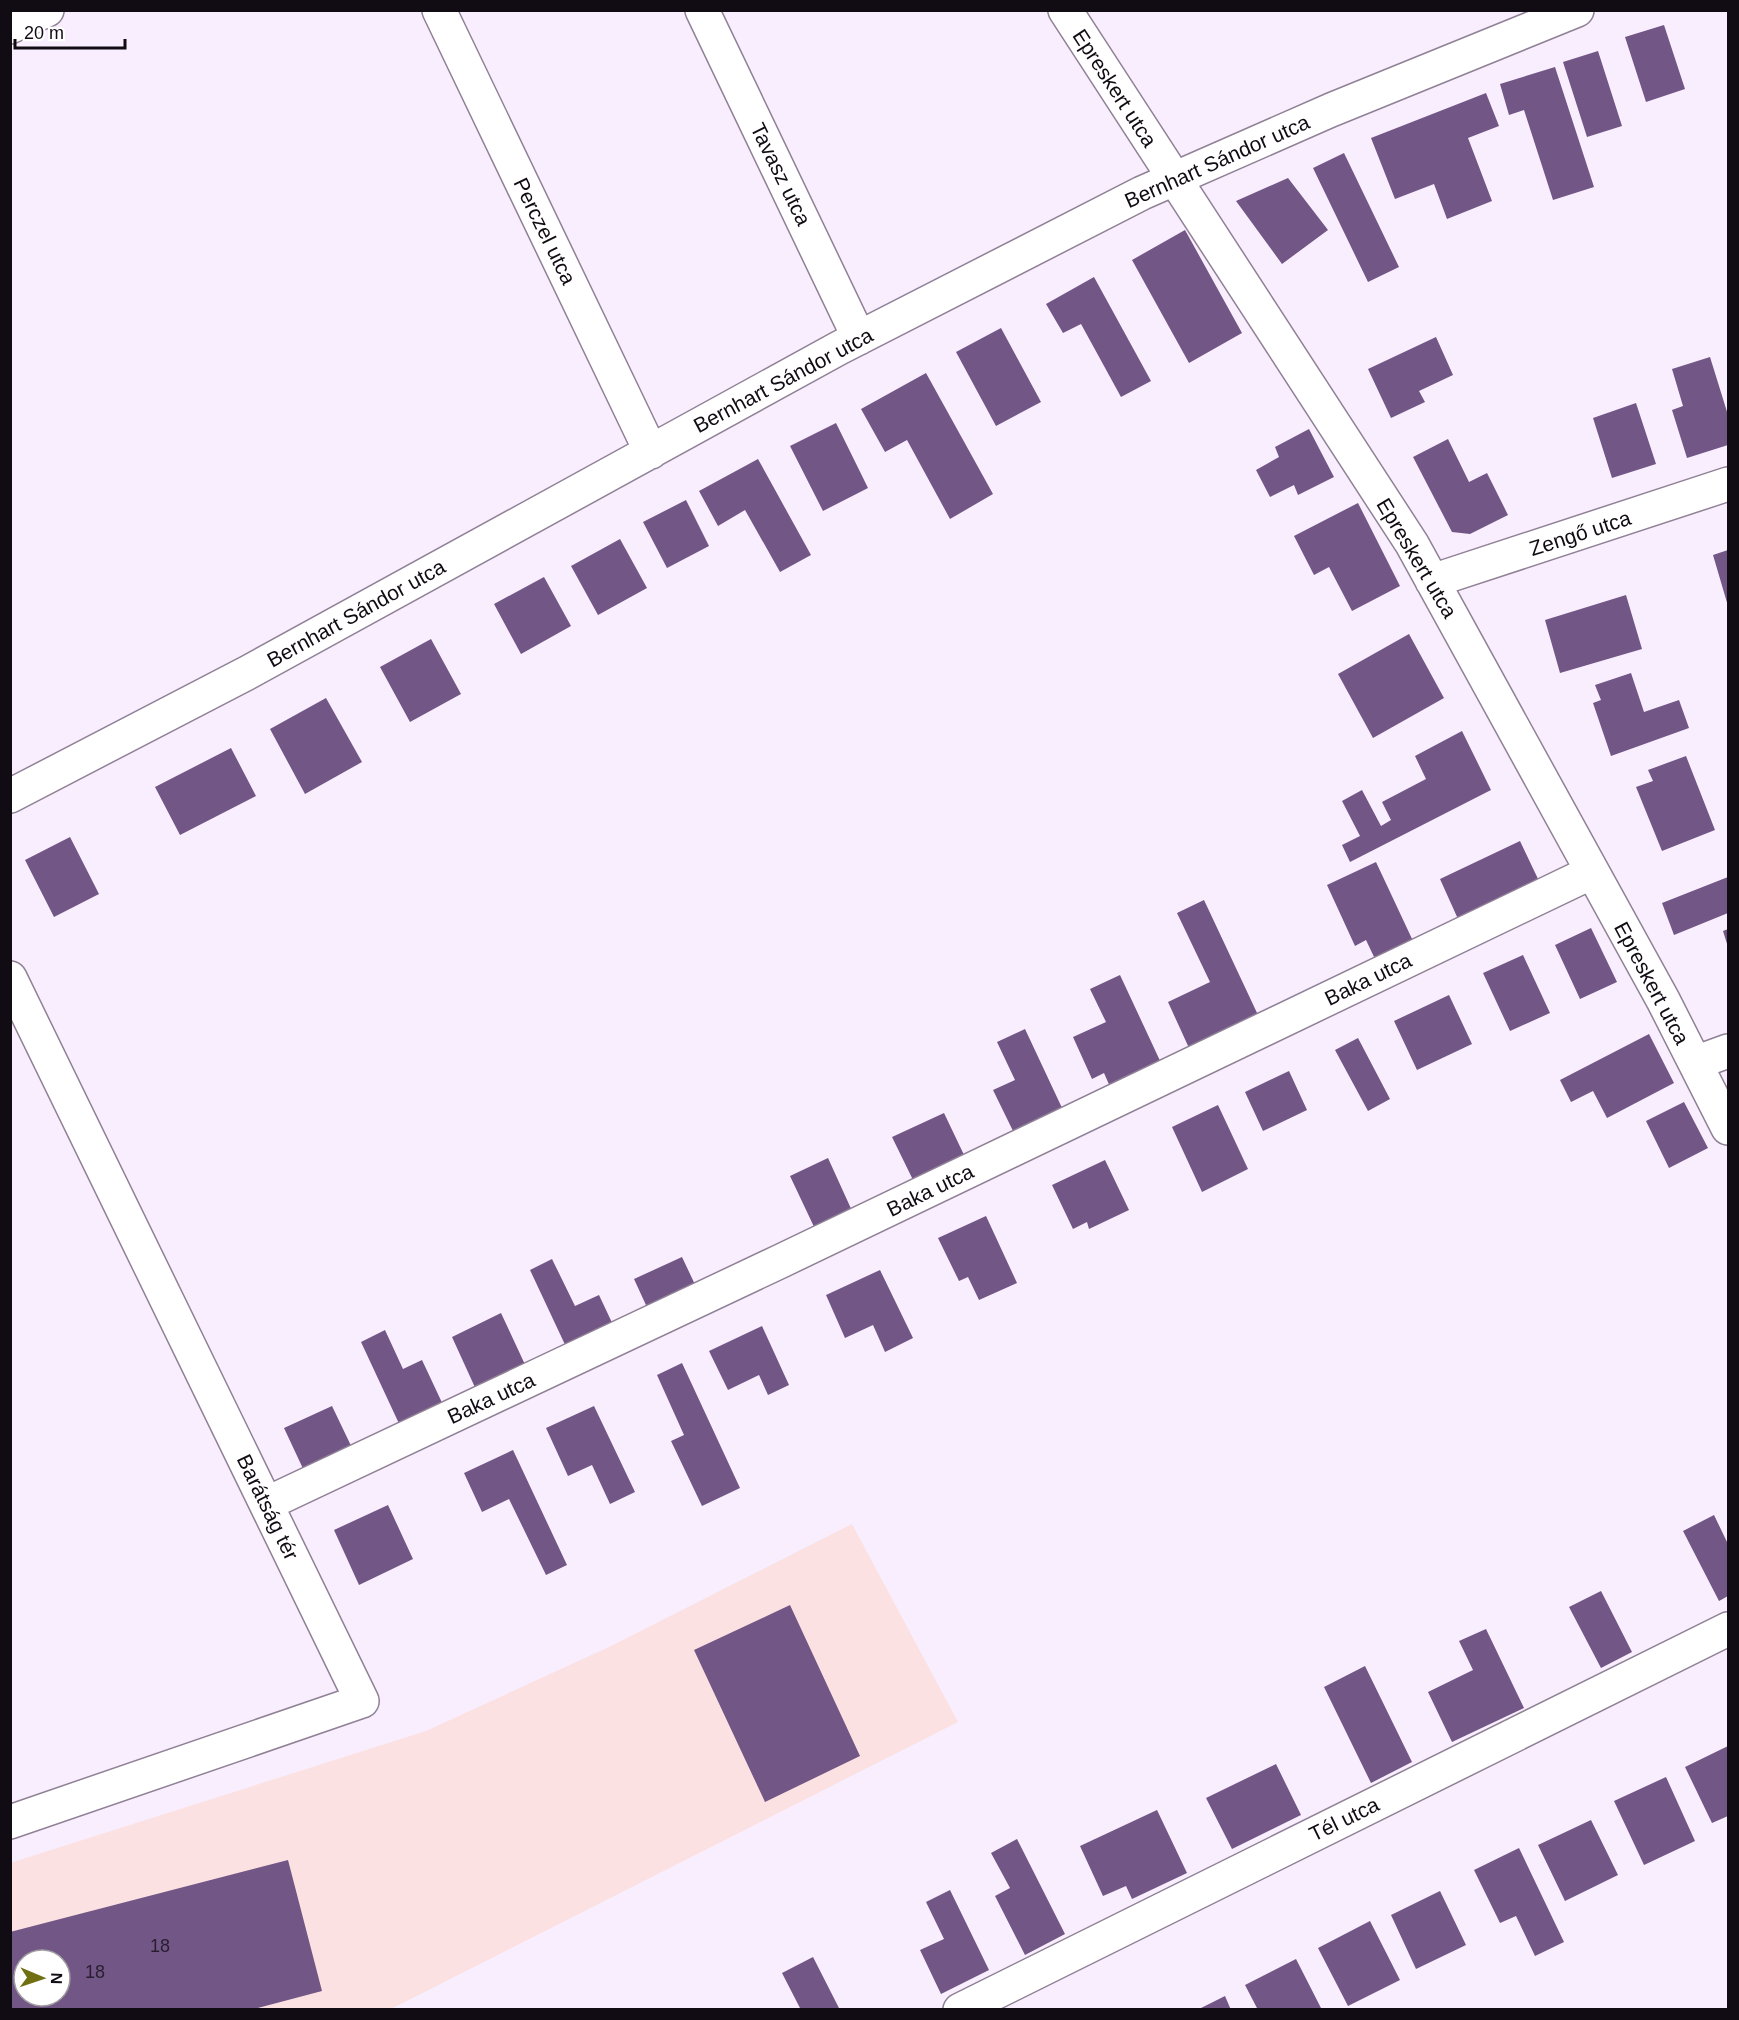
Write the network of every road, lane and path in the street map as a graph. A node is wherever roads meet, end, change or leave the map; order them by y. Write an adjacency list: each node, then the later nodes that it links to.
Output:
1 (47, 10): 6 (street)
2 (439, 10): 9 (street, Perczel utca)
3 (702, 10): 8 (street, Tavasz utca)
4 (1065, 10): 7 (street, Epreskert utca)
5 (1577, 10): 7 (street, Bernhart Sándor utca)
6 (10, 27)
7 (1176, 178): 8 (street, Bernhart Sándor utca); 11 (street, Epreskert utca)
8 (859, 338): 9 (street, Bernhart Sándor utca)
9 (651, 452): 12 (street, Bernhart Sándor utca)
10 (1728, 484): 11 (street, Zengő utca)
11 (1432, 581): 13 (street, Epreskert utca)
12 (10, 796)
13 (1592, 872): 16 (street, Epreskert utca); 18 (street, Baka utca)
14 (10, 978): 18 (street, Barátság tér)
15 (1728, 1051): 16 (street)
16 (1695, 1063): 17 (street, Epreskert utca)
17 (1728, 1128)
18 (266, 1504): 20 (street, Barátság tér)
19 (1728, 1629): 21 (street, Tél utca)
20 (10, 1822)
21 (994, 2002): 22 (street, Tél utca)
22 (960, 2010)

